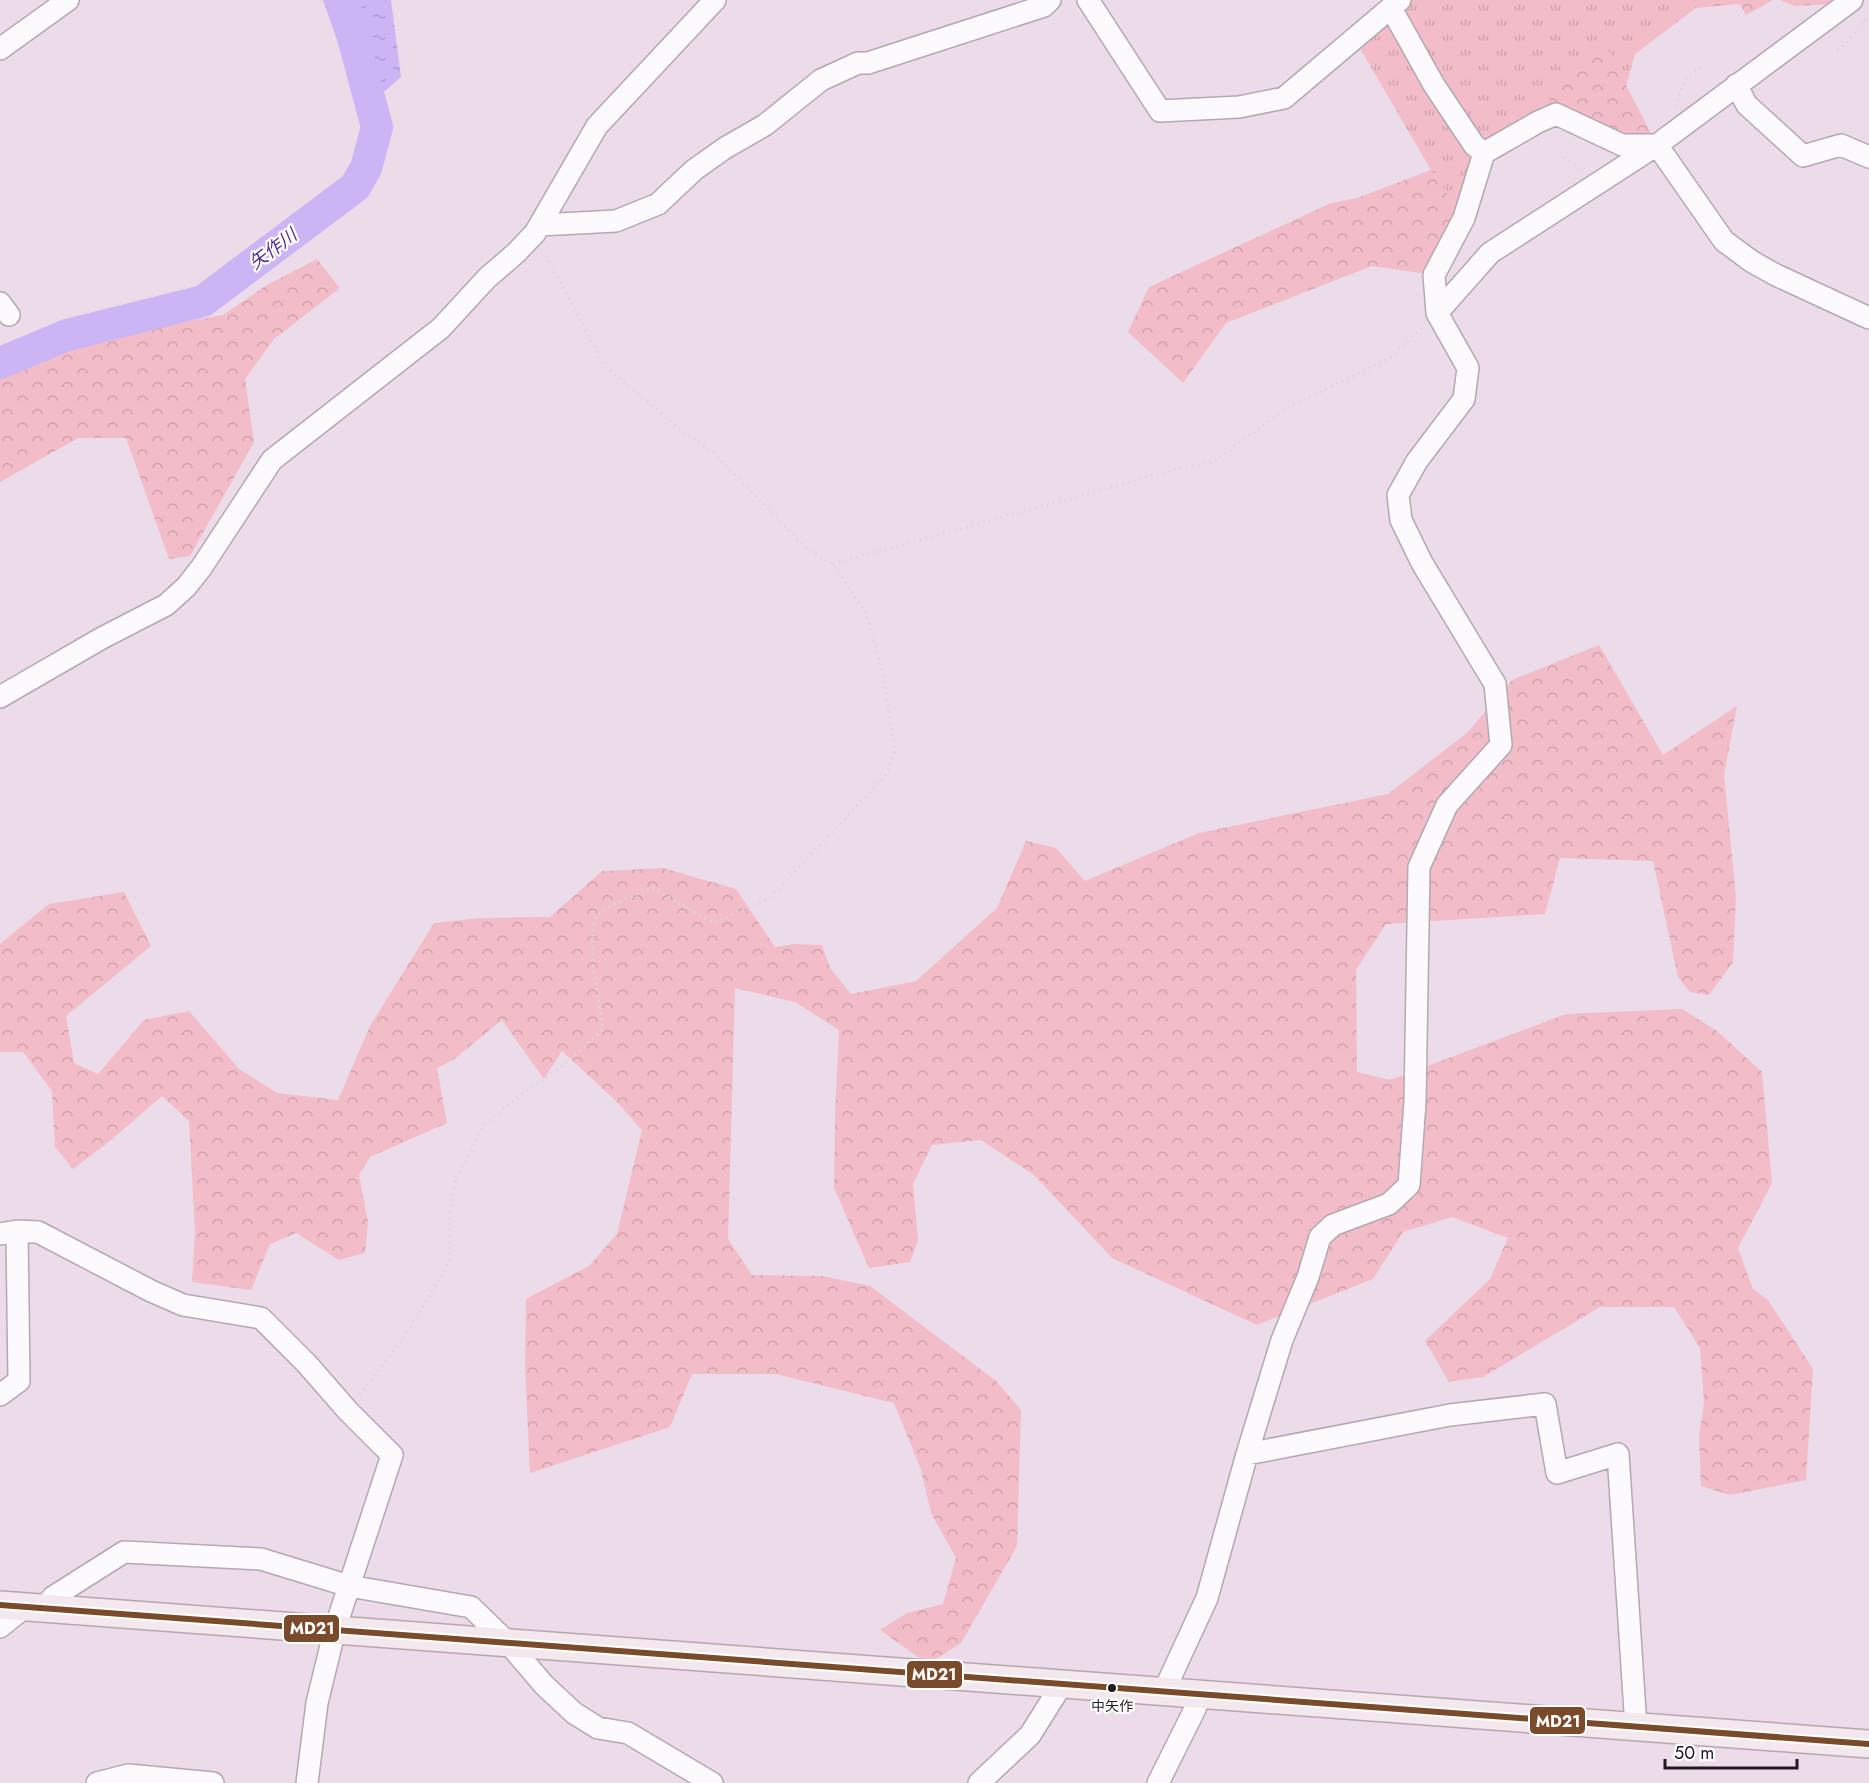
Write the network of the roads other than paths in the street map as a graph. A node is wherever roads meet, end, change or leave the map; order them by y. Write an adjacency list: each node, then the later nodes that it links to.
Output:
1 (68, 0): 7 (street)
2 (715, 0): 12 (street)
3 (1050, 0): 12 (street)
4 (1089, 0): 6 (street)
5 (1852, 0): 8 (street)
6 (1395, 4): 10 (street)
7 (0, 49)
8 (1737, 85): 9 (street); 11 (street)
9 (1657, 145): 10 (street); 13 (street); 14 (street)
10 (1485, 153): 13 (street)
11 (1869, 157)
12 (537, 229): 15 (street)
13 (1437, 313): 18 (street)
14 (1869, 318)
15 (0, 697)
16 (8, 1233): 17 (street); 19 (street)
17 (0, 1395)
18 (1247, 1454): 25 (street); 27 (street)
19 (349, 1586): 20 (street); 22 (street); 23 (street)
20 (23, 1607): 21 (street); 22 (main road)
21 (0, 1627)
22 (335, 1629): 23 (main road); 31 (street)
23 (509, 1644): 24 (main road); 32 (street)
24 (1062, 1684): 25 (main road); 33 (street)
25 (1164, 1691): 26 (main road)
26 (1200, 1693): 27 (main road); 34 (street)
27 (1636, 1727): 28 (main road)
28 (1869, 1744)
29 (97, 1783): 30 (street)
30 (213, 1783)
31 (307, 1783)
32 (712, 1783)
33 (979, 1783)
34 (1158, 1783)

